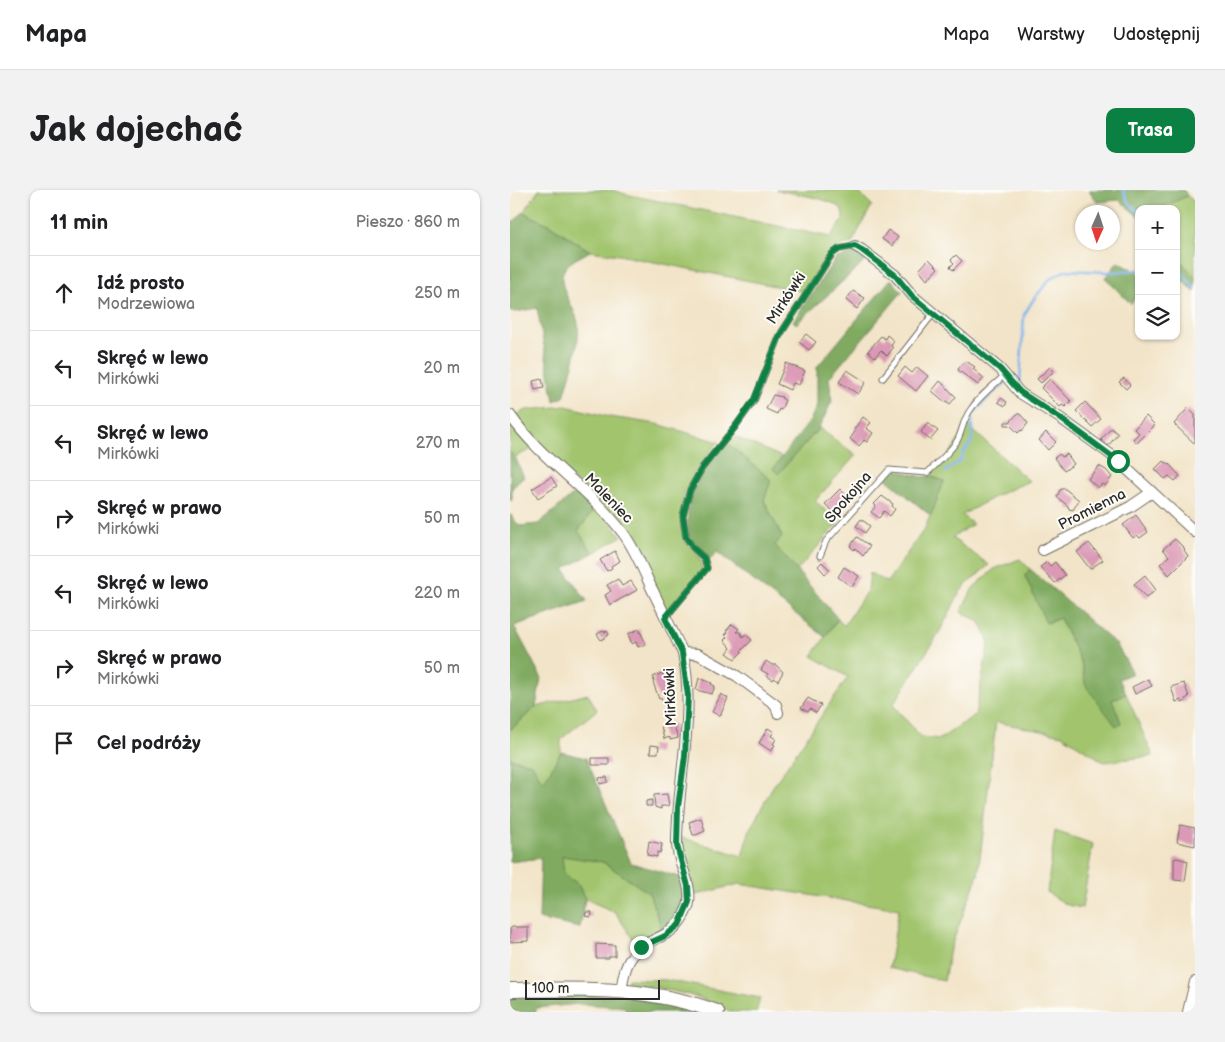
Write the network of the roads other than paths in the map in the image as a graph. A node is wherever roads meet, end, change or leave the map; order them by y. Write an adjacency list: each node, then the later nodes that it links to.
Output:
1 (855, 246): 2 (street); 10 (lane, Mirkówki)
2 (933, 314): 3 (street); 4 (lane)
3 (1006, 375): 6 (street); 9 (lane, Spokojna)
4 (884, 378)
5 (510, 415): 10 (street, Maleniec)
6 (1152, 492): 7 (street); 8 (street, Promienna)
7 (1195, 532)
8 (1043, 550)
9 (820, 556)
10 (665, 618): 11 (street, Mirkówki)
11 (682, 653): 12 (street); 15 (street, Mirkówki)
12 (778, 713)
13 (1195, 982): 17 (street)
14 (510, 990): 15 (street)
15 (621, 990): 16 (street)
16 (717, 1012)
17 (1188, 1012)

